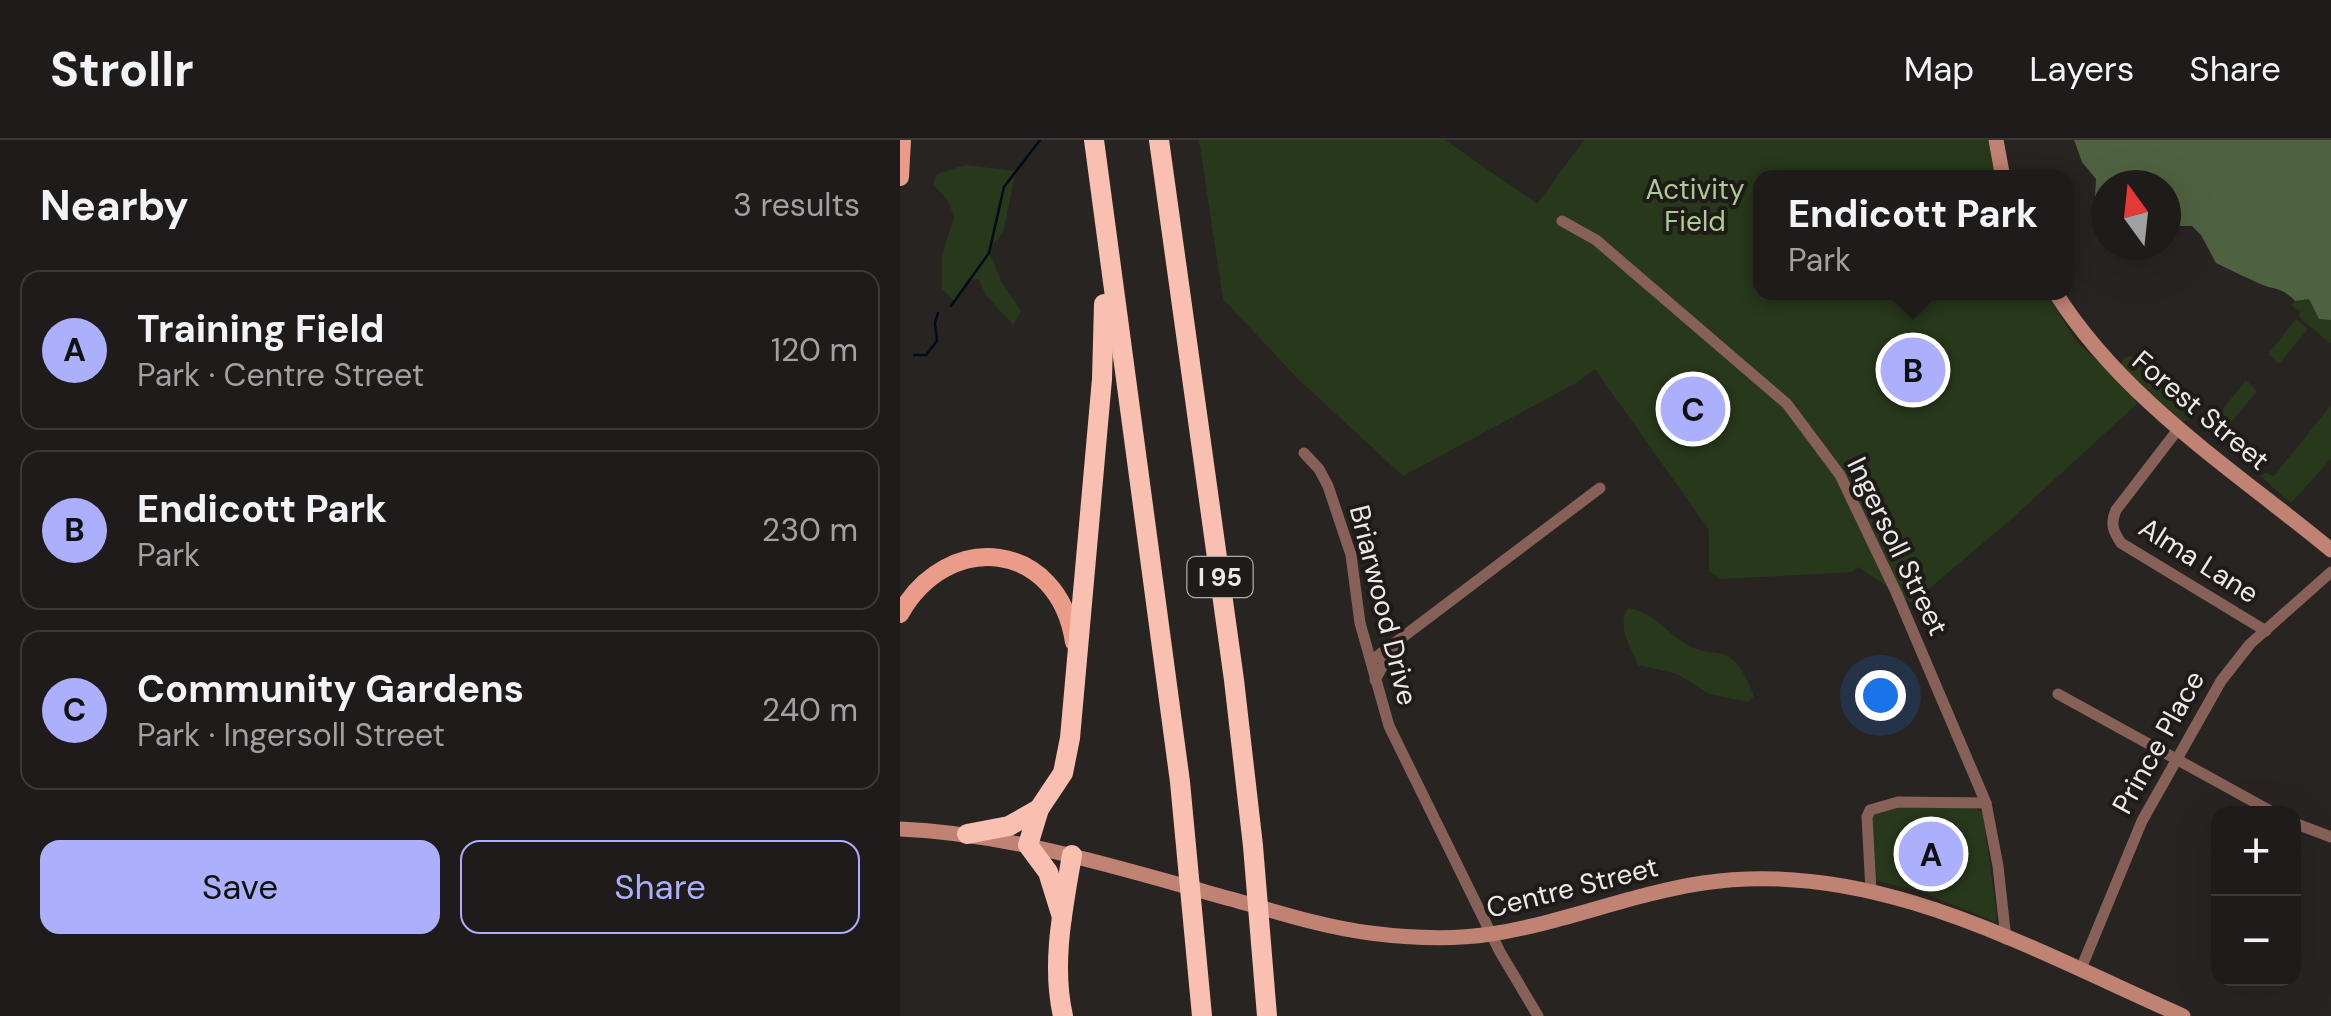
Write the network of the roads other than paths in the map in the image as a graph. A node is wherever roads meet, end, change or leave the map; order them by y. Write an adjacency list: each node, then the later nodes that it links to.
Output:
1 (902, 140): 6 (main road)
2 (1094, 140): 7 (highway, I 95)
3 (1159, 140): 41 (highway, I 95)
4 (1996, 140): 5 (main road)
5 (2002, 170)
6 (900, 178)
7 (1104, 218): 18 (highway); 40 (highway, I 95)
8 (1562, 221): 23 (street, Ingersoll Street)
9 (2059, 300): 10 (main road, Forest Street)
10 (2179, 428): 13 (main road, Forest Street); 16 (street, Alma Lane)
11 (1304, 453): 19 (street, Briarwood Drive)
12 (1600, 488): 17 (street)
13 (2331, 550)
14 (2331, 572): 16 (street, Prince Place)
15 (900, 614): 18 (main road)
16 (2266, 630): 22 (street, Prince Place)
17 (1393, 647): 19 (street); 20 (street)
18 (1076, 655): 25 (highway)
19 (1370, 662): 20 (street, Briarwood Drive)
20 (1375, 680): 34 (street, Briarwood Drive)
21 (2058, 694): 22 (street)
22 (2177, 758): 24 (street); 36 (street, Prince Place)
23 (1986, 803): 32 (street); 35 (street, Ingersoll Street)
24 (2262, 806)
25 (1039, 809): 28 (highway); 30 (highway)
26 (2301, 826): 29 (street)
27 (900, 829): 28 (main road, Centre Street)
28 (967, 834): 30 (main road, Centre Street)
29 (2331, 837)
30 (1028, 845): 31 (main road, Centre Street); 33 (highway)
31 (1072, 855): 33 (highway); 34 (main road, Centre Street)
32 (1871, 891): 34 (main road, Centre Street); 35 (main road, Centre Street)
33 (1062, 917): 37 (highway)
34 (1491, 934): 42 (street, Briarwood Drive)
35 (2006, 939): 36 (main road, Centre Street)
36 (2080, 971): 43 (main road, Centre Street)
37 (1057, 990): 38 (main road); 39 (highway)
38 (1056, 1016)
39 (1064, 1016)
40 (1202, 1016)
41 (1267, 1016)
42 (1538, 1016)
43 (2183, 1016)

